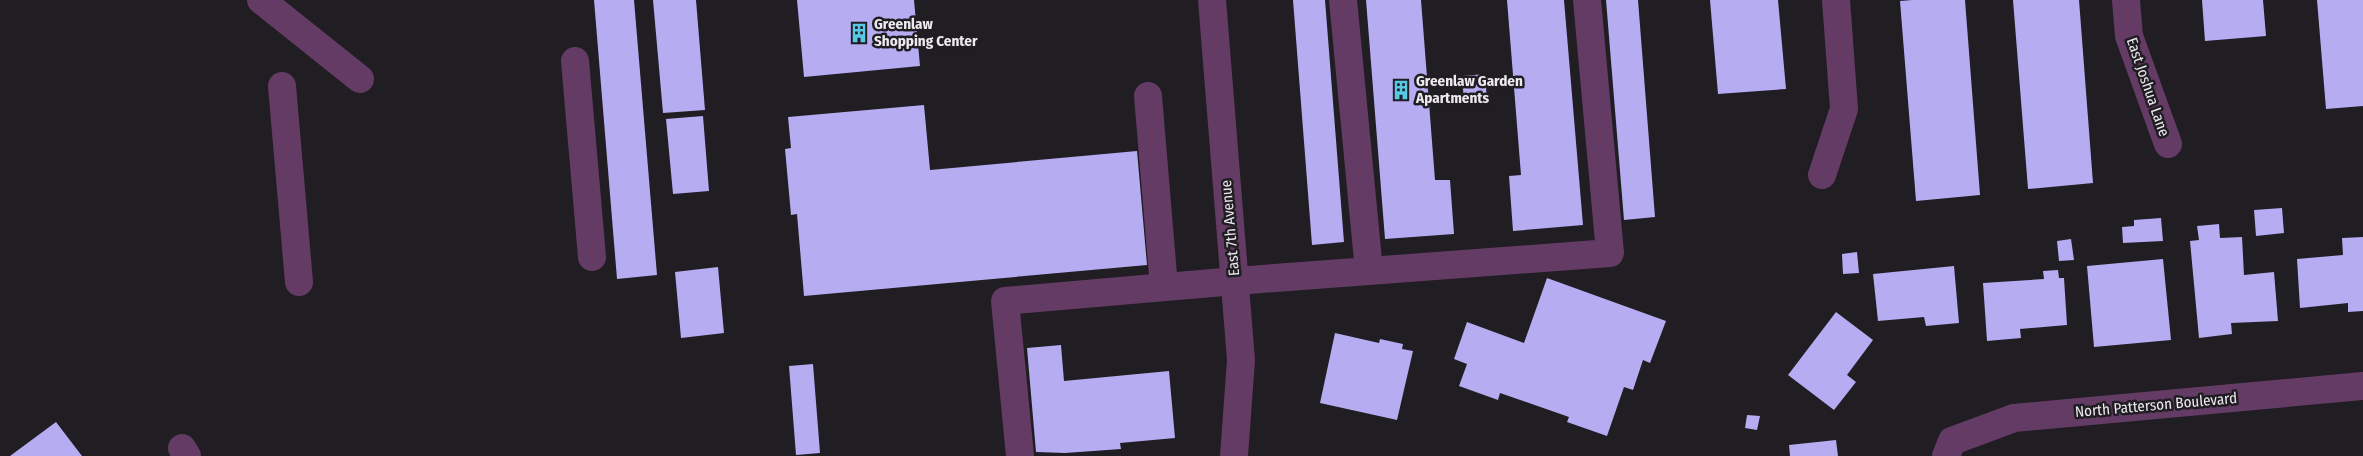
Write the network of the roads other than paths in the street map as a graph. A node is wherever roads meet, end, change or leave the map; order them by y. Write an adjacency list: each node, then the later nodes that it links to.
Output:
1 (260, 0): 8 (street)
2 (1212, 0): 15 (street, East 7th Avenue)
3 (1343, 0): 14 (street)
4 (1587, 0): 14 (street)
5 (1836, 0): 12 (street)
6 (2126, 0): 11 (street, East Joshua Lane)
7 (575, 61): 13 (street)
8 (360, 79)
9 (282, 86): 16 (street)
10 (1148, 96): 17 (street)
11 (2168, 144)
12 (1822, 175)
13 (592, 257)
14 (1369, 271): 15 (street)
15 (1235, 281): 17 (street); 21 (street, East 7th Avenue)
16 (299, 282)
17 (1164, 287): 20 (street)
18 (2363, 386): 19 (street, North Patterson Boulevard)
19 (1949, 449)
20 (1020, 456)
21 (1234, 456)

